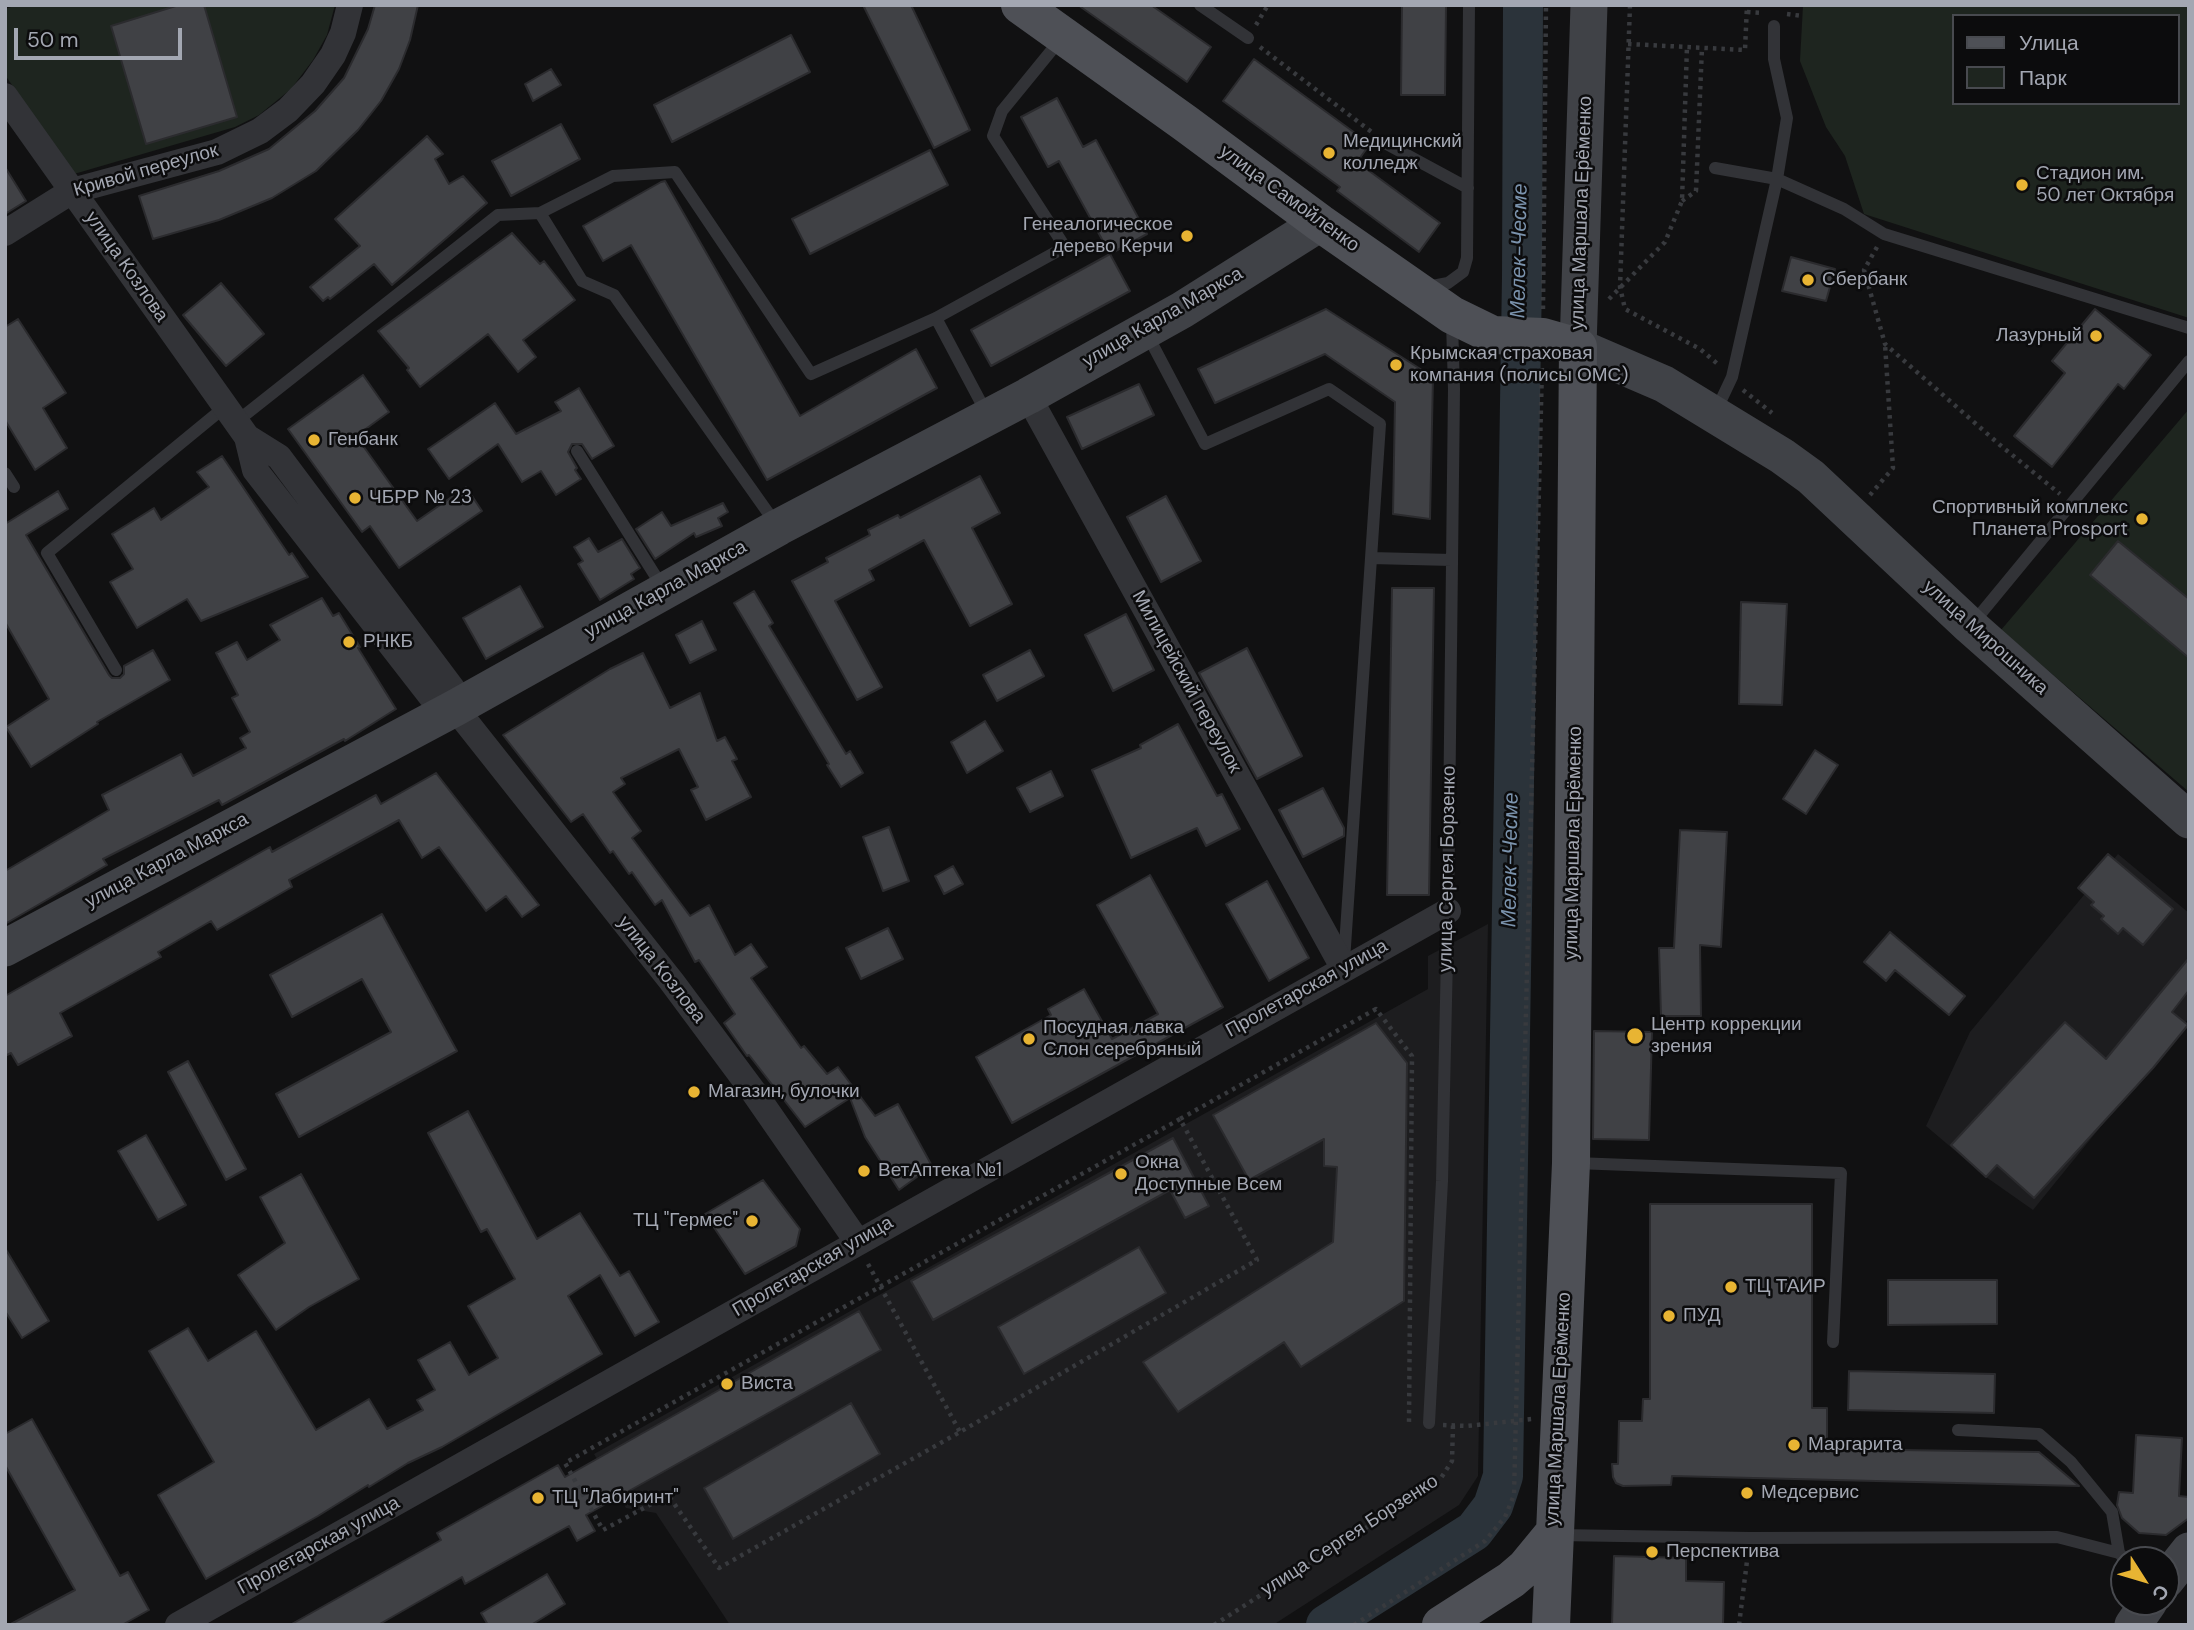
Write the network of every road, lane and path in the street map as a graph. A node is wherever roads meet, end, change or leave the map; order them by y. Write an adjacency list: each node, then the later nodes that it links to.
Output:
1 (350, 5): 21 (street, Кривой переулок)
2 (1020, 5): 11 (main road, улица Самойленко)
3 (1200, 5): 12 (lane)
4 (1268, 5): 12 (path)
5 (1469, 5): 20 (lane)
6 (1546, 5): 34 (path)
7 (1589, 5): 29 (main road, улица Маршала Ерёменко)
8 (1630, 5): 13 (path)
9 (1747, 5): 15 (path)
10 (1774, 26): 19 (lane)
11 (1062, 37): 24 (main road, улица Самойленко); 31 (lane)
12 (1248, 38): 17 (path)
13 (1629, 44): 14 (path); 28 (path)
14 (1687, 46): 15 (path); 22 (path)
15 (1703, 47): 22 (path)
16 (5, 96): 21 (street, улица Козлова)
17 (1383, 142): 20 (lane)
18 (1715, 168): 19 (lane)
19 (1777, 179): 26 (lane); 37 (lane)
20 (1468, 188): 27 (lane)
21 (72, 191): 25 (street, Кривой переулок); 42 (street, улица Козлова)
22 (1682, 201): 28 (path)
23 (540, 213): 31 (lane); 42 (lane); 48 (lane)
24 (1320, 223): 27 (main road, улица Самойленко); 33 (main road, улица Карла Маркса)
25 (5, 233)
26 (1884, 233): 32 (lane); 35 (path)
27 (1412, 287): 30 (main road, улица Самойленко)
28 (1620, 287): 29 (path); 37 (path)
29 (1579, 307): 34 (main road, улица Маршала Ерёменко)
30 (1452, 315): 34 (main road, улица Самойленко); 50 (lane, улица Сергея Борзенко)
31 (936, 318): 40 (lane)
32 (2189, 328)
33 (1146, 330): 38 (main road, улица Карла Маркса); 49 (lane)
34 (1561, 342): 39 (main road, улица Мирошника); 60 (main road, улица Маршала Ерёменко); 64 (path)
35 (1885, 344): 45 (path); 47 (path)
36 (2189, 362): 47 (lane)
37 (1732, 377): 39 (lane); 41 (path)
38 (1028, 396): 40 (main road, улица Карла Маркса); 58 (street, Милицейский переулок)
39 (1714, 415): 52 (main road, улица Мирошника)
40 (988, 416): 48 (main road, улица Карла Маркса)
41 (1776, 417)
42 (236, 422): 53 (lane); 54 (street, улица Козлова)
43 (577, 451): 51 (lane)
44 (5, 473): 46 (lane)
45 (1860, 486)
46 (14, 487)
47 (2071, 504): 52 (lane)
48 (779, 527): 51 (main road, улица Карла Маркса)
49 (1371, 558): 50 (lane); 58 (lane)
50 (1452, 560): 56 (lane, улица Сергея Борзенко)
51 (665, 591): 54 (main road, улица Карла Маркса)
52 (1970, 626): 55 (main road, улица Мирошника)
53 (116, 670)
54 (454, 708): 57 (main road, улица Карла Маркса); 61 (street, улица Козлова)
55 (2189, 820)
56 (1448, 911): 58 (street, Пролетарская улица); 65 (lane, улица Сергея Борзенко)
57 (5, 948)
58 (1344, 968): 61 (street, Пролетарская улица)
59 (1180, 1119): 62 (path); 65 (path); 69 (path)
60 (1571, 1163): 63 (lane); 70 (main road, улица Маршала Ерёменко)
61 (857, 1241): 62 (path); 75 (street, Пролетарская улица)
62 (880, 1287): 69 (path); 69 (path)
63 (1833, 1342)
64 (1516, 1420): 67 (path); 77 (path)
65 (1429, 1423)
66 (1453, 1425): 76 (path, улица Сергея Борзенко)
67 (1467, 1426)
68 (1958, 1430): 72 (lane)
69 (960, 1432)
70 (1553, 1534): 71 (lane); 74 (main road, улица Маршала Ерёменко); 79 (main road)
71 (1750, 1538): 73 (lane); 80 (path)
72 (2120, 1546)
73 (2110, 1553)
74 (1442, 1624): 78 (main road)
75 (178, 1625)
76 (1214, 1625)
77 (1354, 1625)
78 (1496, 1625)
79 (1551, 1625)
80 (1739, 1625)

